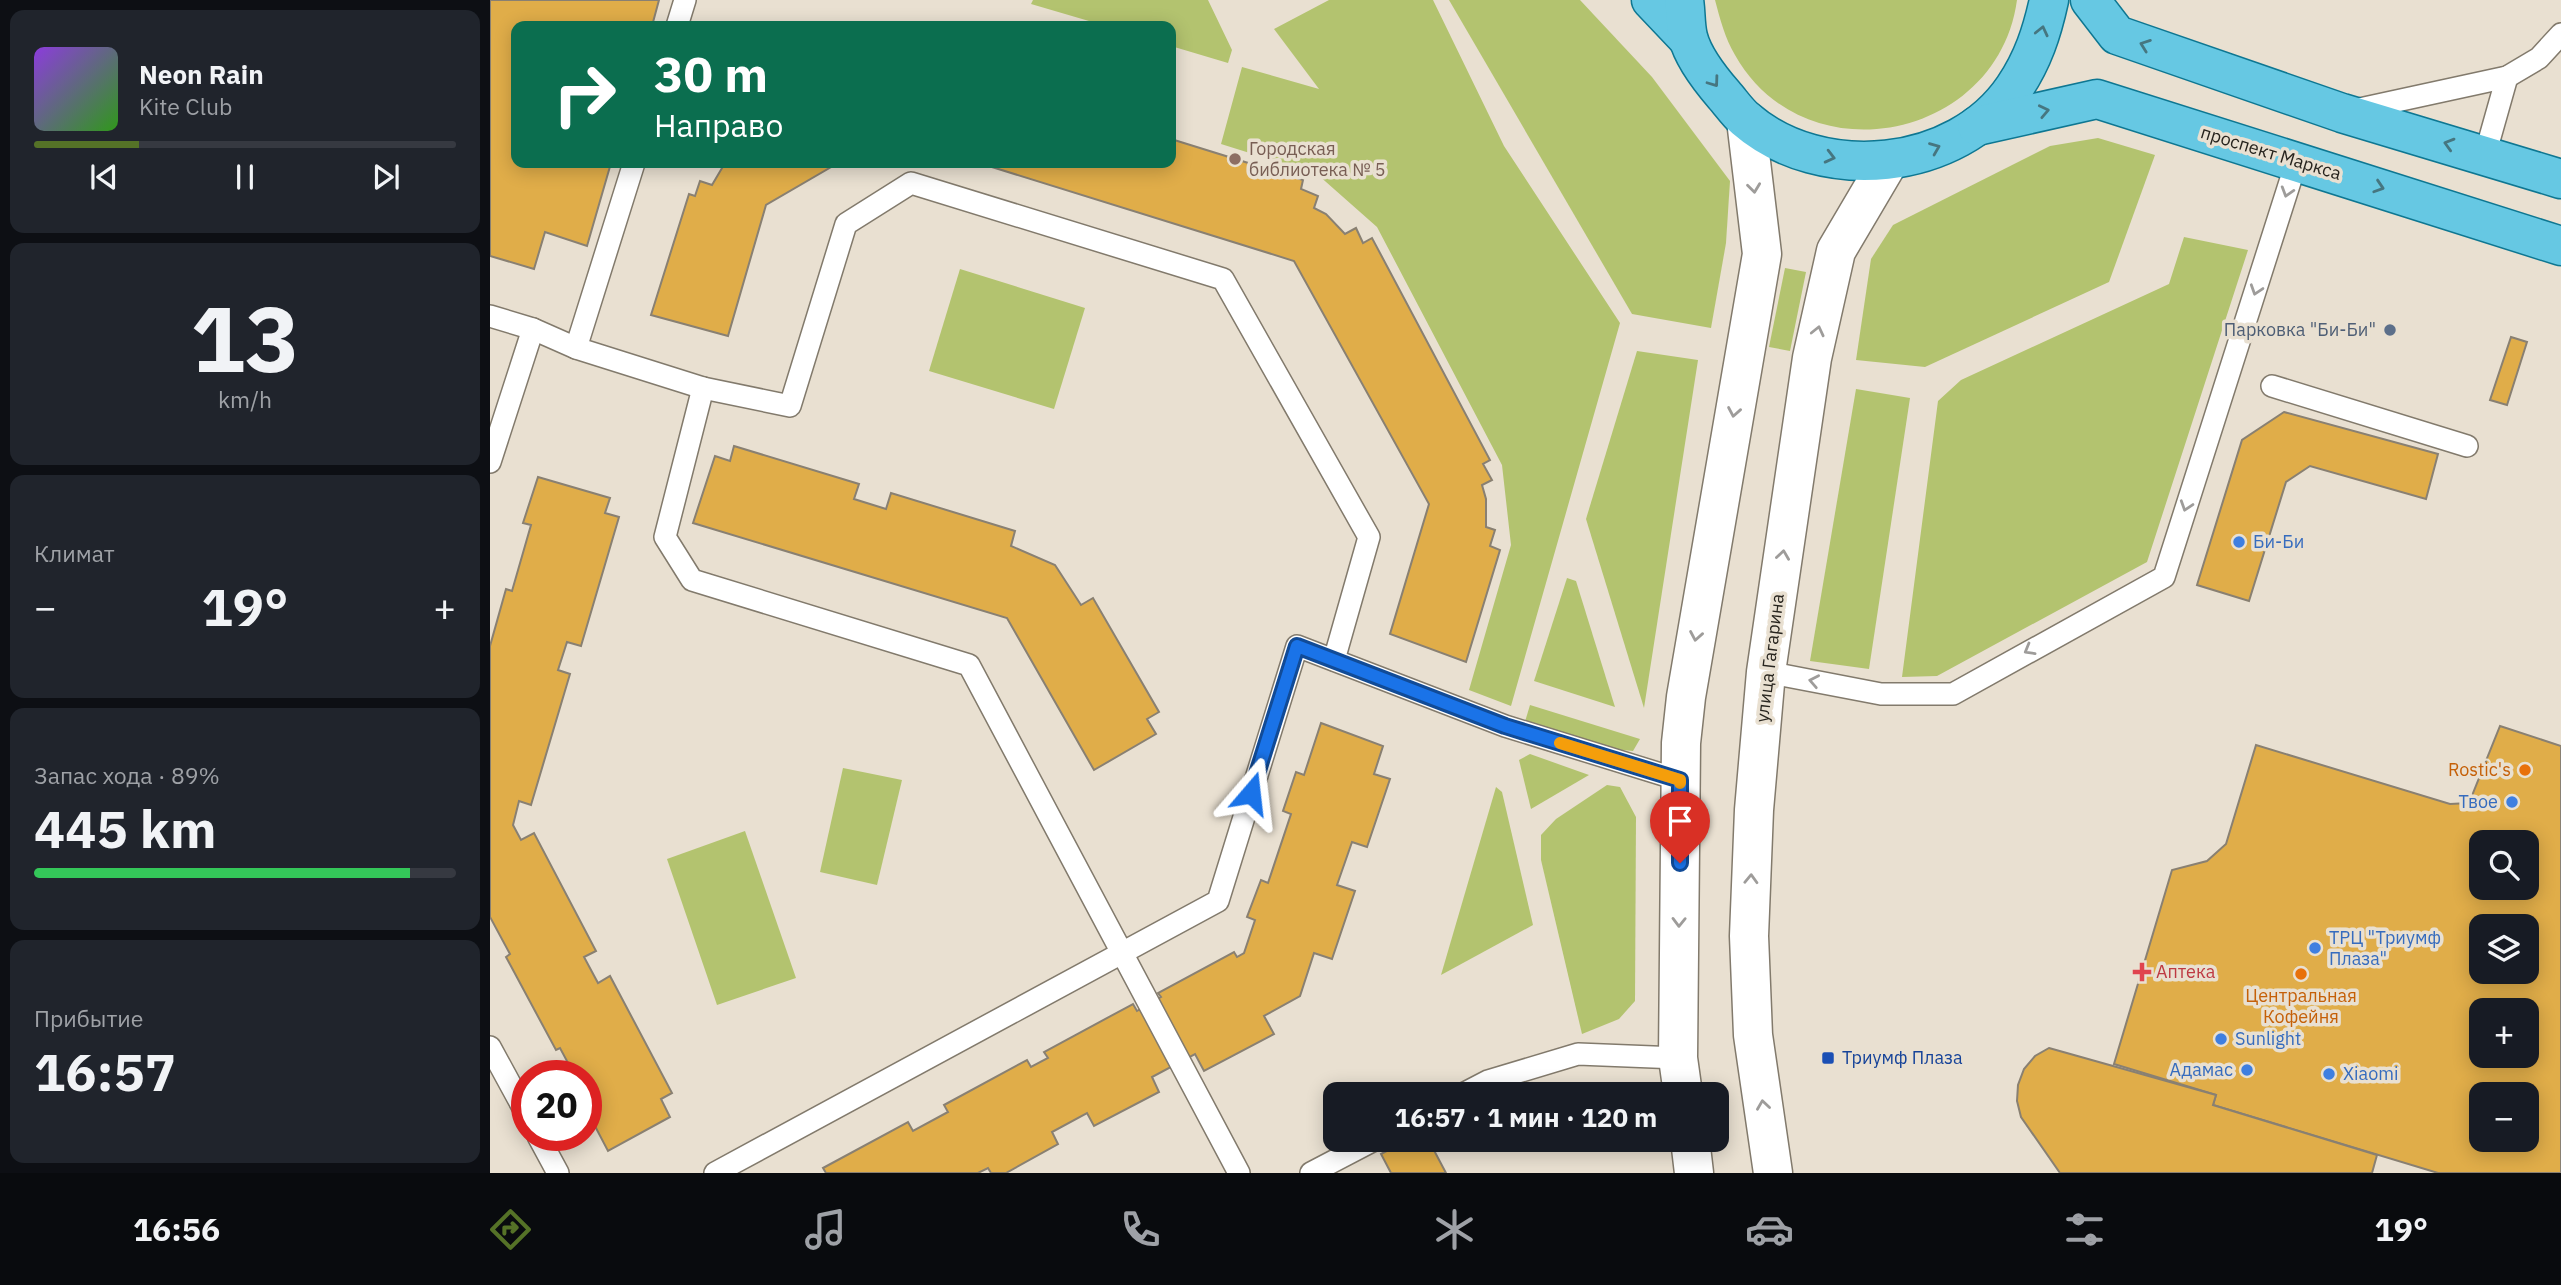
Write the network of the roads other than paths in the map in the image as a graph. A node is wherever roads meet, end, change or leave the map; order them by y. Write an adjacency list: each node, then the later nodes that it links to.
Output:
1 (685, 0): 6 (lane)
2 (1651, 0): 8 (main road)
3 (1684, 0): 8 (main road)
4 (2049, 0): 12 (main road, one-way to 4)
5 (2090, 0): 10 (main road, one-way to 5)
6 (679, 21)
7 (2561, 34): 9 (lane)
8 (1688, 39): 11 (main road, one-way to 11)
9 (2508, 77): 10 (lane); 13 (lane)
10 (2342, 113): 13 (main road, one-way to 10)
11 (1746, 120): 15 (main road, one-way to 15); 28 (main road, one-way to 28)
12 (1977, 126): 14 (main road, проспект Маркса, one-way to 14); 15 (main road, one-way to 12)
13 (2485, 155): 17 (main road)
14 (2297, 160): 18 (main road, проспект Маркса, one-way to 18); 27 (lane, one-way to 27)
15 (1889, 161): 27 (main road, улица Гагарина, one-way to 15)
16 (632, 168): 21 (lane)
17 (2561, 179)
18 (2561, 246)
19 (490, 316): 20 (lane)
20 (533, 329): 21 (lane); 25 (lane)
21 (576, 348): 23 (lane)
22 (2272, 386): 24 (lane)
23 (704, 388): 26 (lane); 29 (lane)
24 (2467, 446)
25 (490, 462)
26 (1334, 660): 28 (lane); 29 (lane)
27 (1766, 672): 42 (main road, улица Гагарина, one-way to 27)
28 (1680, 780): 31 (main road, one-way to 31)
29 (1121, 951): 38 (lane); 39 (lane)
30 (490, 1047): 33 (lane)
31 (1681, 1076): 32 (lane)
32 (1486, 1082)
33 (511, 1086)
34 (546, 1151): 37 (lane)
35 (1351, 1152): 40 (lane)
36 (1692, 1152): 41 (main road)
37 (558, 1173)
38 (715, 1173)
39 (1239, 1173)
40 (1311, 1173)
41 (1695, 1173)
42 (1773, 1173)

